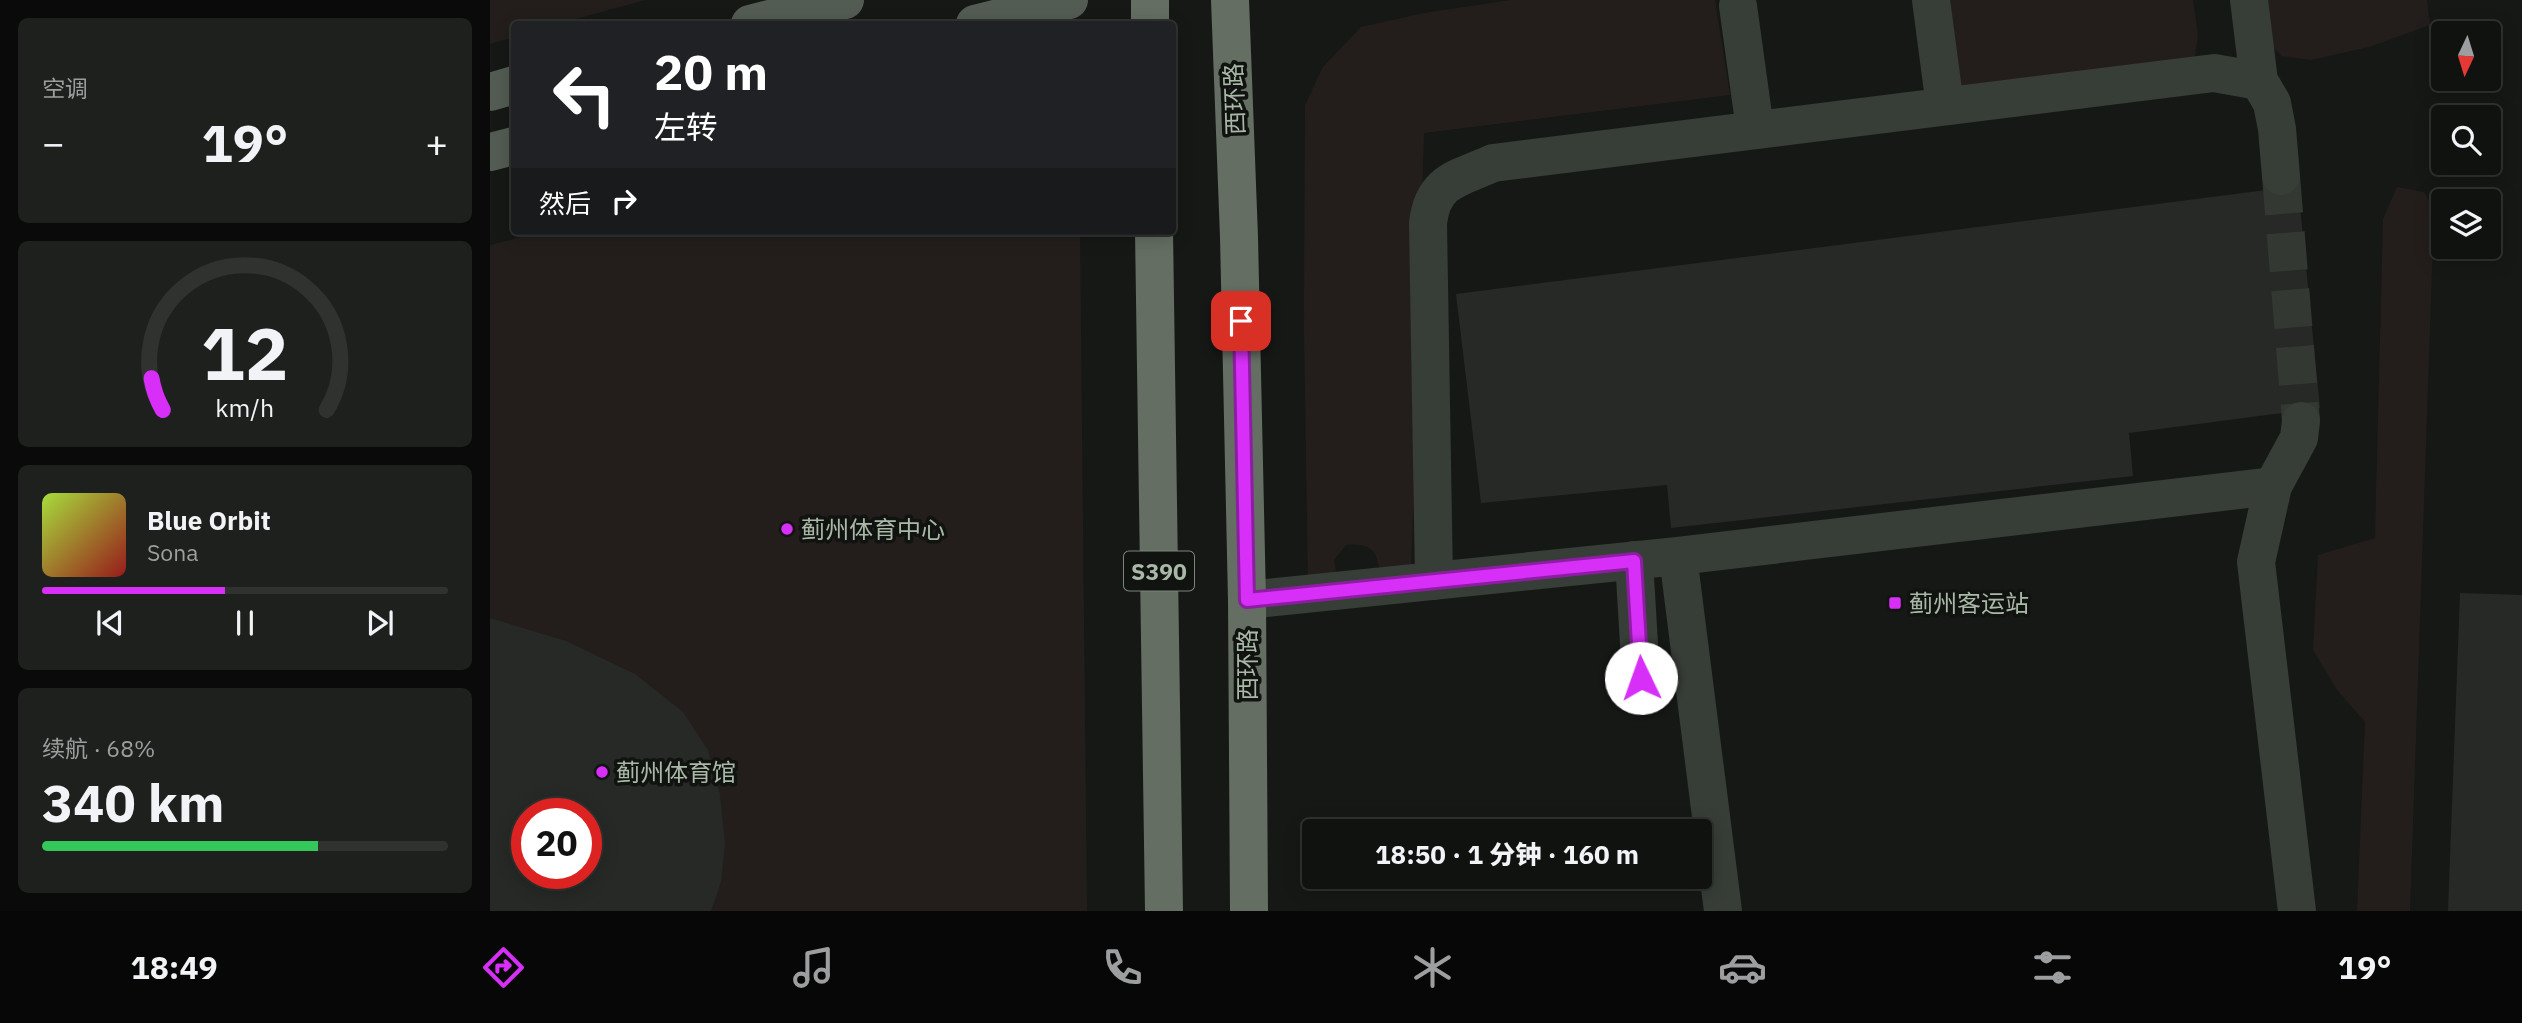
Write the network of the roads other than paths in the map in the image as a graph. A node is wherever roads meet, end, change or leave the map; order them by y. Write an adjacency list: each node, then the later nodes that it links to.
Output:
1 (845, 0): 8 (main road)
2 (1069, 0): 9 (main road)
3 (1150, 0): 10 (highway)
4 (1230, 0): 25 (highway, 西环路)
5 (1931, 0): 14 (lane)
6 (2249, 0): 11 (lane)
7 (1738, 6): 15 (lane)
8 (762, 21)
9 (987, 21)
10 (1150, 21)
11 (2259, 81): 14 (lane); 18 (lane)
12 (511, 86): 13 (main road)
13 (490, 92)
14 (1945, 106): 15 (lane)
15 (1755, 129): 24 (lane)
16 (511, 147): 17 (main road)
17 (490, 152)
18 (2281, 176)
19 (1154, 235): 27 (highway, S390)
20 (2301, 421): 21 (lane)
21 (2273, 486): 22 (lane); 30 (lane)
22 (1678, 556): 23 (lane); 29 (lane)
23 (1634, 561): 24 (lane); 26 (lane)
24 (1434, 581): 25 (lane)
25 (1247, 600): 28 (highway, 西环路)
26 (1641, 678)
27 (1164, 911)
28 (1249, 911)
29 (1723, 911)
30 (2297, 911)

